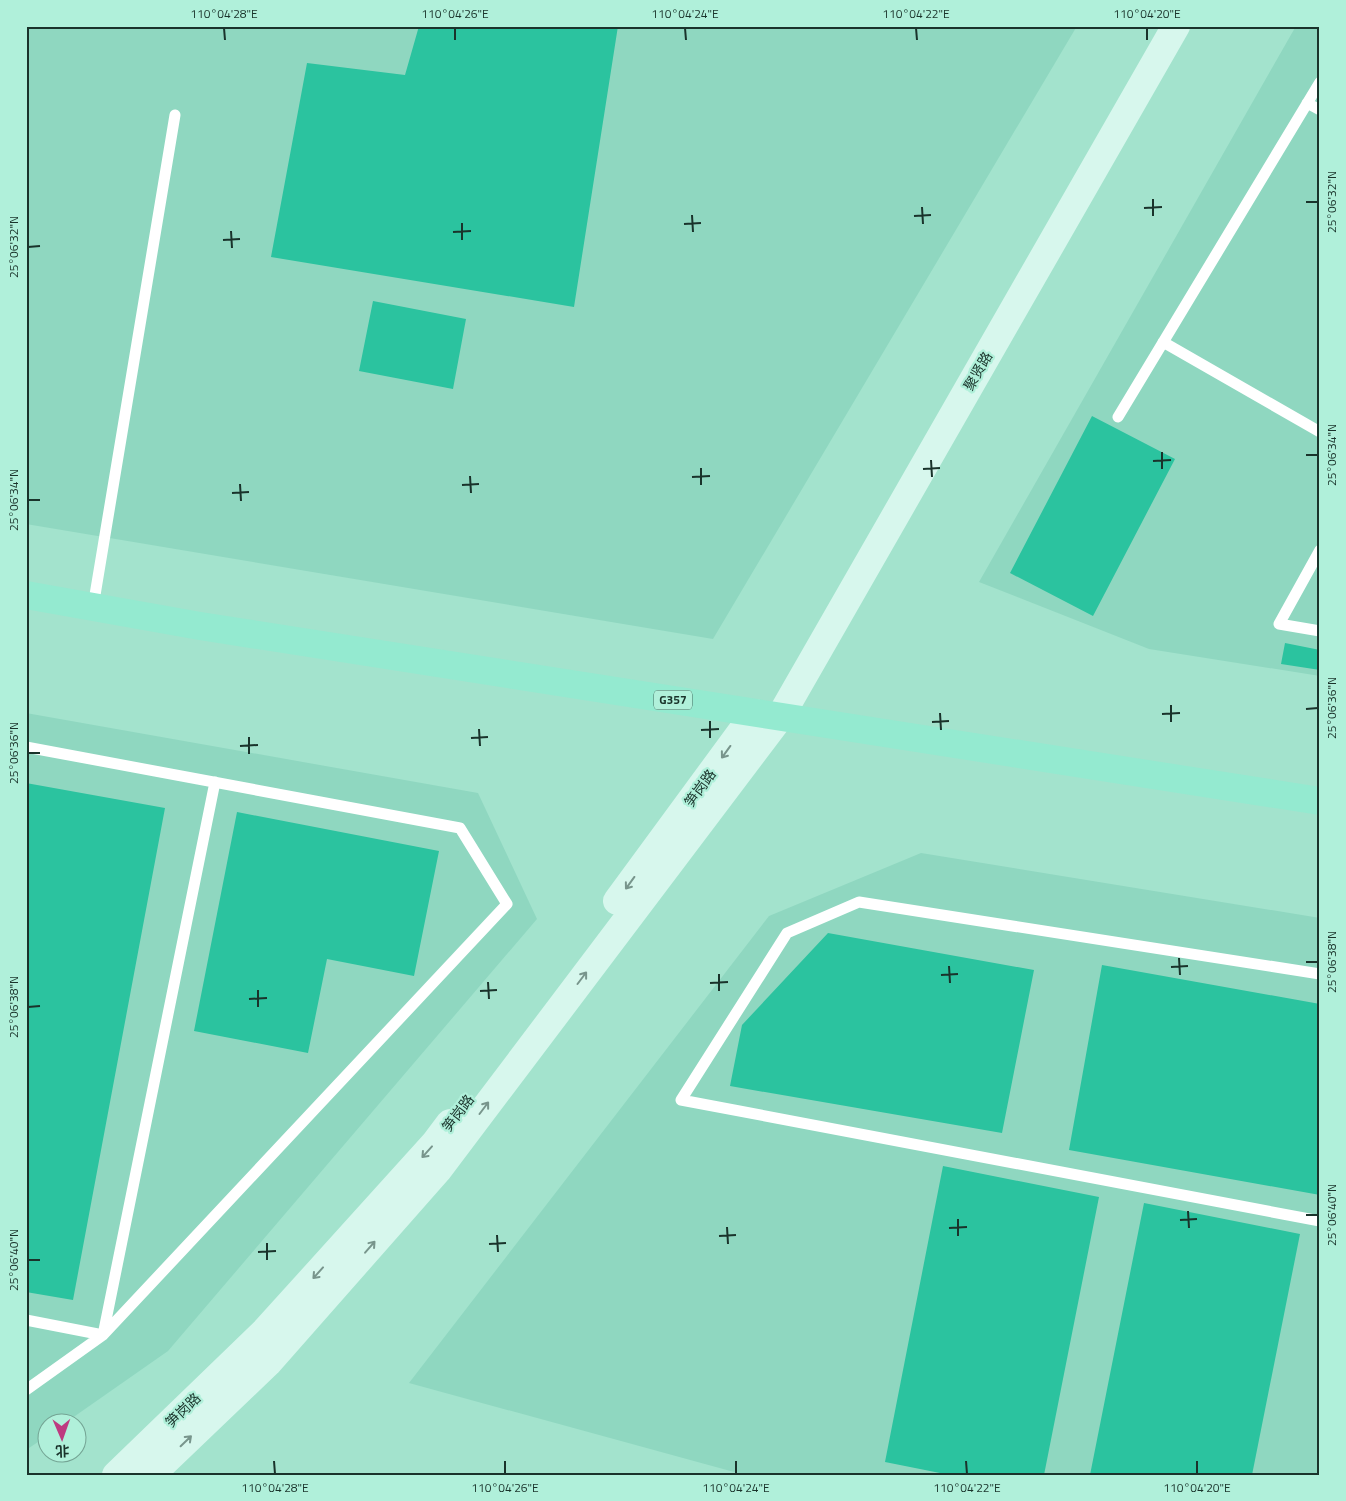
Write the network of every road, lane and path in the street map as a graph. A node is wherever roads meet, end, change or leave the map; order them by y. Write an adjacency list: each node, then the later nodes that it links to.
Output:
1 (1176, 26): 13 (main road, 聚贤路)
2 (1320, 82): 3 (lane)
3 (1307, 103): 4 (lane); 6 (lane)
4 (1320, 110)
5 (175, 115): 11 (lane)
6 (1163, 342): 7 (lane); 8 (lane)
7 (1118, 417)
8 (1320, 432)
9 (1320, 550): 12 (lane)
10 (26, 594): 11 (highway, G357)
11 (93, 606): 13 (highway, G357)
12 (1320, 632)
13 (768, 715): 16 (highway, G357); 22 (main road, 笋岗路, one-way to 22); 23 (main road, 笋岗路, one-way to 13)
14 (26, 747): 15 (lane)
15 (214, 782): 20 (lane); 20 (lane)
16 (1320, 801)
17 (1320, 974): 18 (lane)
18 (1320, 1221)
19 (26, 1320): 20 (lane)
20 (103, 1335): 21 (lane)
21 (26, 1390)
22 (116, 1475)
23 (151, 1475)

